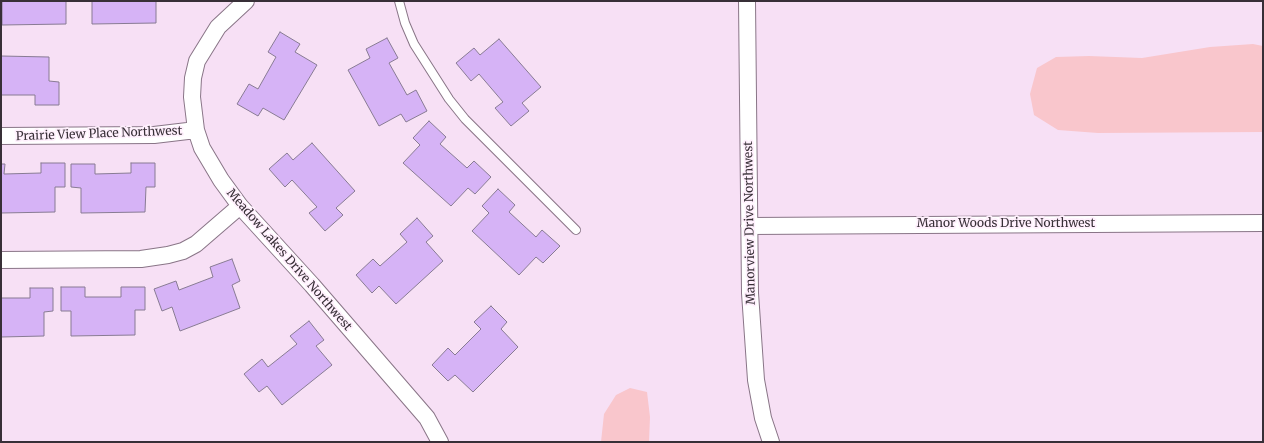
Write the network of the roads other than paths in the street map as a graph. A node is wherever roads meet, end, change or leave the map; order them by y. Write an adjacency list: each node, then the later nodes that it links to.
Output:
1 (246, 1): 4 (street, Meadow Lakes Drive Northwest)
2 (399, 1): 9 (lane)
3 (747, 1): 8 (street, Manorview Drive Northwest)
4 (196, 130): 5 (street, Prairie View Place Northwest); 6 (street, Meadow Lakes Drive Northwest)
5 (1, 136)
6 (240, 206): 10 (street); 11 (street, Meadow Lakes Drive Northwest)
7 (1263, 223): 8 (street, Manor Woods Drive Northwest)
8 (749, 226): 12 (street, Manorview Drive Northwest)
9 (576, 230)
10 (1, 260)
11 (440, 442)
12 (771, 442)

